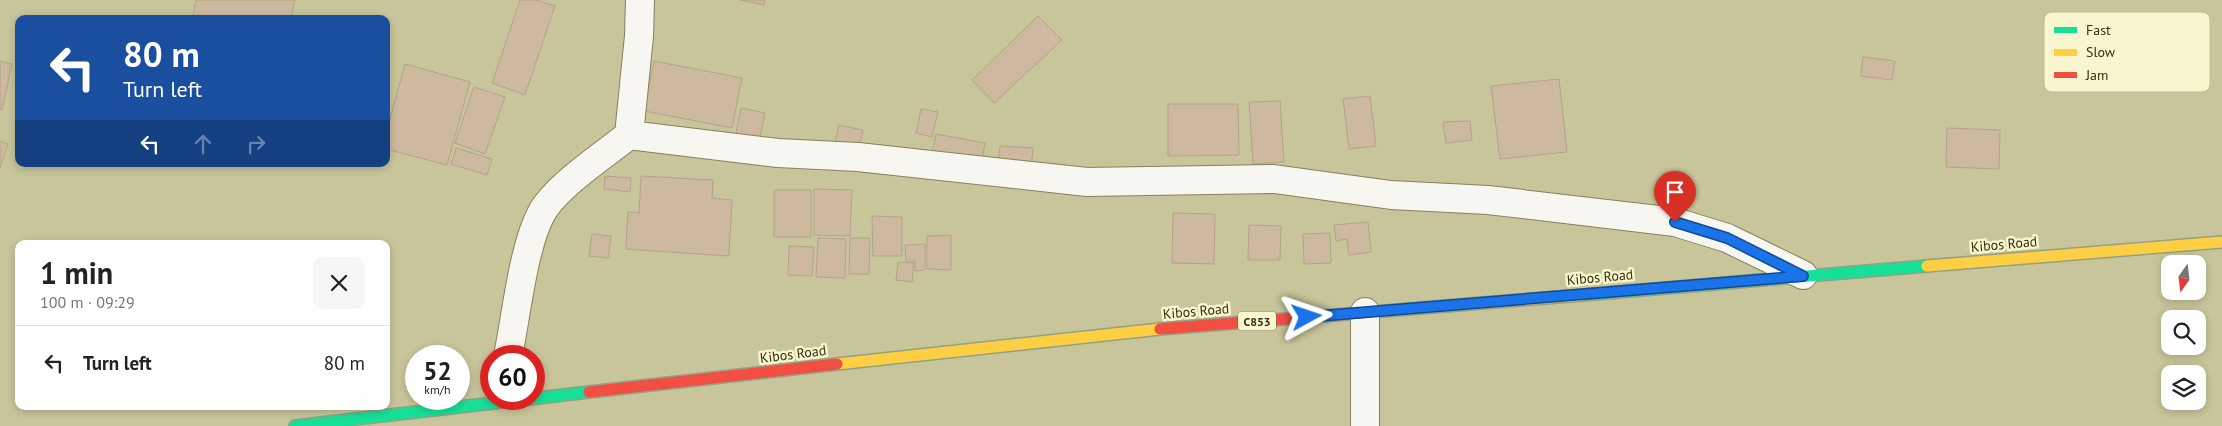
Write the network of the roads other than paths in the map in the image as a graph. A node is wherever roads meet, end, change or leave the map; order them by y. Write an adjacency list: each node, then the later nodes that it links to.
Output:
1 (640, 0): 2 (street)
2 (629, 135): 4 (street); 6 (street)
3 (2222, 242): 4 (main road, Kibos Road / C853)
4 (1803, 276): 5 (main road, Kibos Road / C853)
5 (1366, 312): 7 (main road, Kibos Road / C853); 10 (street)
6 (510, 345)
7 (545, 396)
8 (480, 403): 9 (main road, Kibos Road / C853)
9 (295, 426)
10 (1365, 426)

